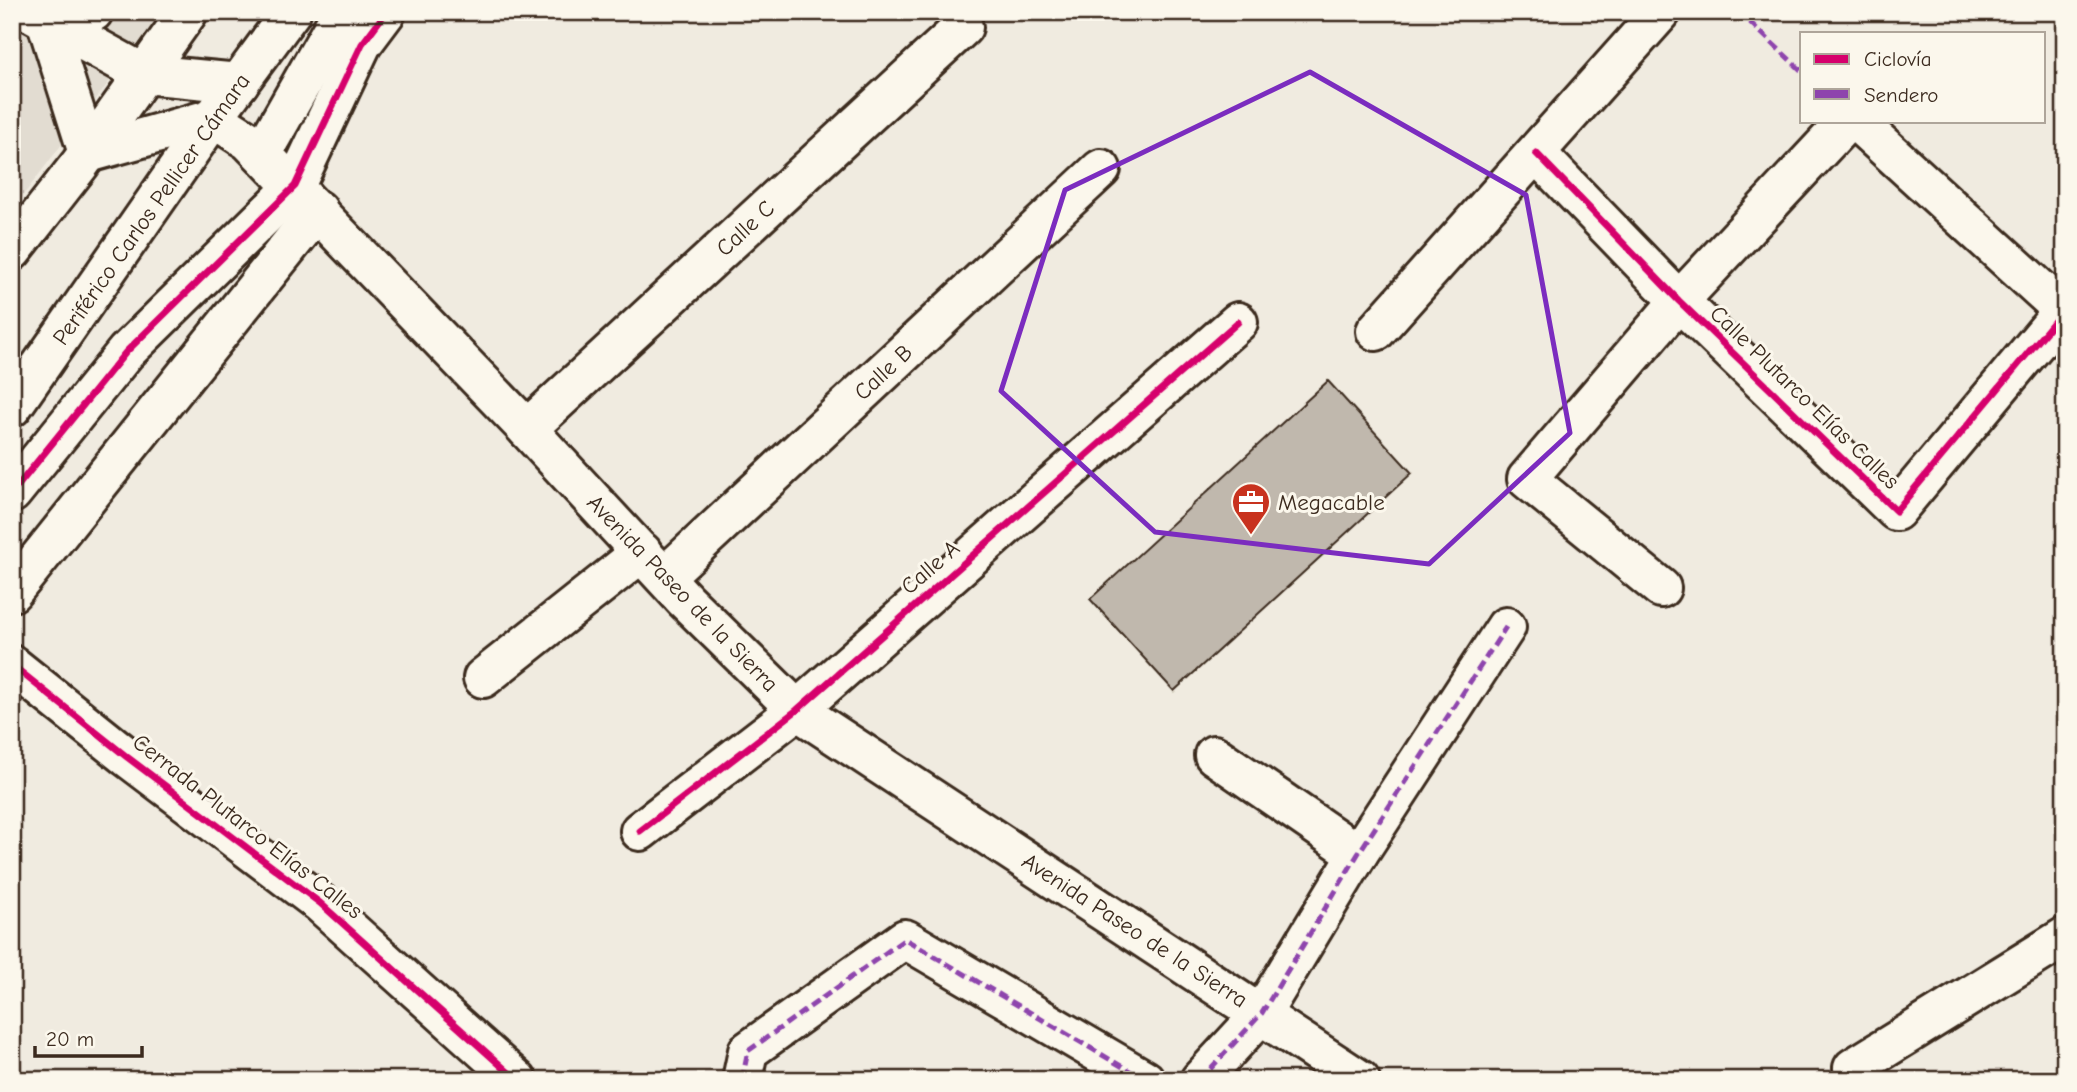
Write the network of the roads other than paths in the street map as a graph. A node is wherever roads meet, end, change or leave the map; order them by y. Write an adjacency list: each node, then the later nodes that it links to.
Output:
1 (93, 12): 7 (street)
2 (188, 12): 9 (street)
3 (291, 12): 10 (street, Periférico Carlos Pellicer Cámara)
4 (342, 12): 15 (street)
5 (386, 12): 18 (street)
6 (1661, 12): 16 (street)
7 (39, 16): 9 (street); 14 (street)
8 (962, 27): 25 (street, Calle C)
9 (144, 74): 10 (street); 14 (street)
10 (239, 83): 11 (street, Periférico Carlos Pellicer Cámara)
11 (213, 118): 14 (street); 15 (street, Avenida Paseo de la Sierra); 24 (street, Periférico Carlos Pellicer Cámara)
12 (1846, 122): 20 (street)
13 (1857, 122): 21 (street)
14 (88, 153): 19 (street)
15 (262, 153): 18 (street, Avenida Paseo de la Sierra)
16 (1535, 153): 20 (street, Calle Plutarco Elías Calles); 23 (street)
17 (1101, 169): 27 (street, Calle B)
18 (306, 198): 25 (street, Avenida Paseo de la Sierra); 26 (street); 29 (street)
19 (12, 251)
20 (1679, 301): 21 (street, Calle Plutarco Elías Calles); 28 (street)
21 (2064, 312)
22 (1238, 323): 33 (street, Calle A)
23 (1376, 331)
24 (12, 407)
25 (527, 429): 27 (street, Avenida Paseo de la Sierra)
26 (12, 493)
27 (654, 564): 32 (street, Calle B); 33 (street, Avenida Paseo de la Sierra)
28 (1661, 588)
29 (12, 592)
30 (1506, 627): 36 (street)
31 (12, 665): 40 (street, Cerrada Plutarco Elías Calles)
32 (483, 678)
33 (797, 710): 35 (street, Calle A); 38 (street, Avenida Paseo de la Sierra)
34 (1214, 755): 36 (street)
35 (640, 831)
36 (1358, 854): 38 (street)
37 (2065, 937): 39 (street)
38 (1262, 1013): 43 (street); 44 (street, Avenida Paseo de la Sierra)
39 (1853, 1068)
40 (517, 1080)
41 (742, 1080): 42 (street)
42 (1145, 1080)
43 (1200, 1080)
44 (1360, 1080)

